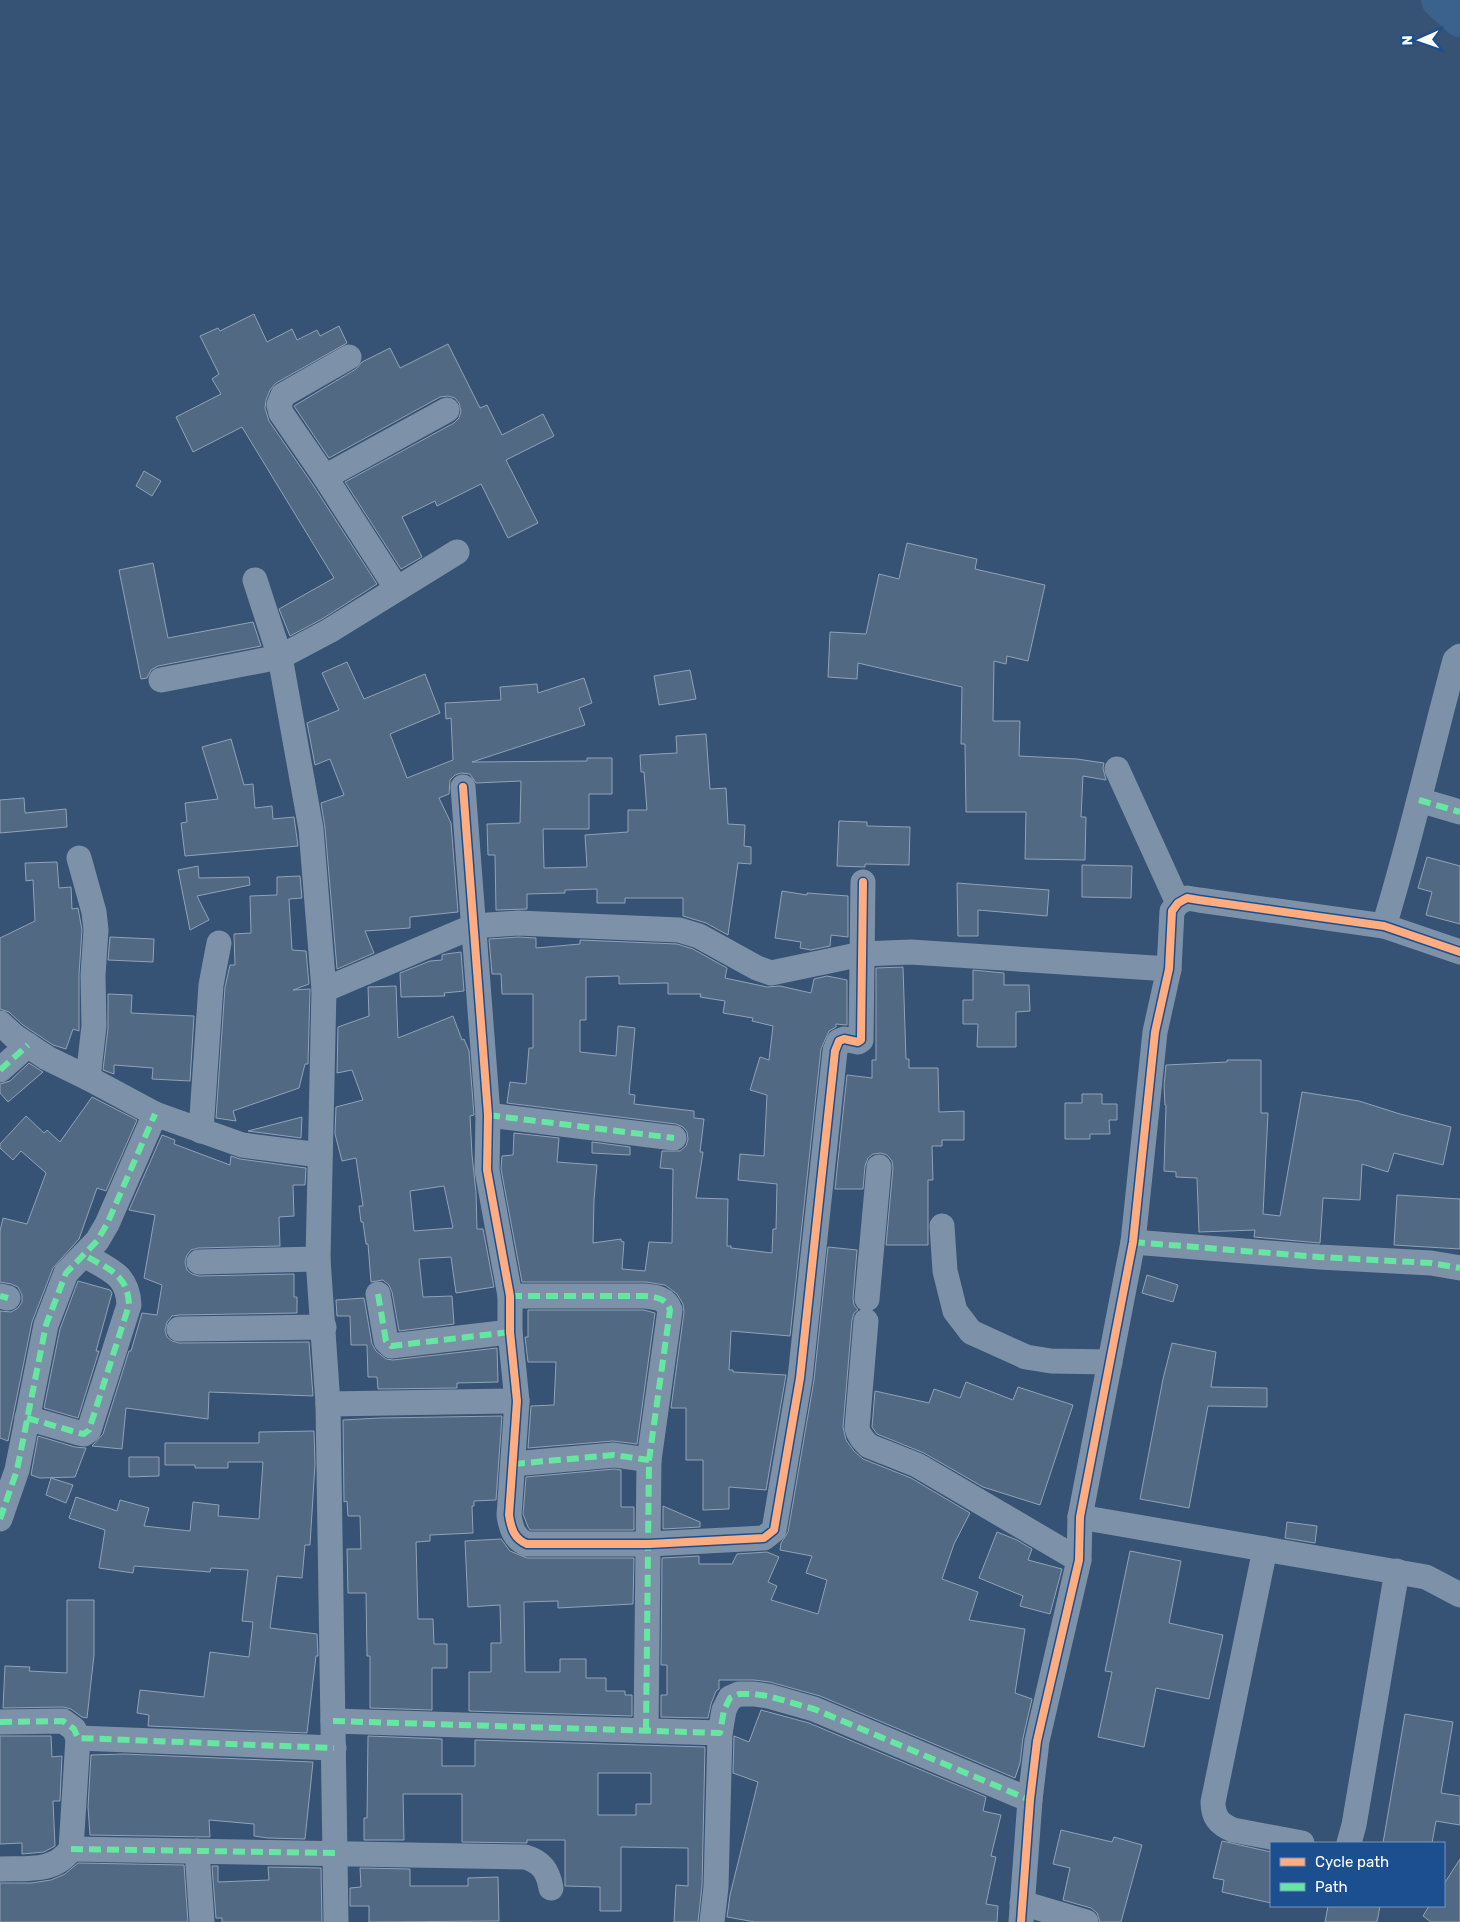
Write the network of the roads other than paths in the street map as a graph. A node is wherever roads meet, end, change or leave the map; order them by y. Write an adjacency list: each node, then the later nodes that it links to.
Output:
1 (349, 357): 3 (street)
2 (447, 410): 3 (street)
3 (325, 477): 6 (street)
4 (457, 552): 6 (street)
5 (255, 580): 8 (street)
6 (397, 589): 8 (street)
7 (1460, 656): 12 (street)
8 (280, 657): 9 (street); 23 (street)
9 (160, 680)
10 (1117, 769): 16 (street)
11 (463, 787): 17 (street)
12 (1419, 800): 13 (street); 18 (street)
13 (1460, 812)
14 (79, 858): 27 (street)
15 (863, 882): 21 (street)
16 (1178, 903): 18 (street); 22 (street)
17 (474, 926): 21 (street); 23 (street); 29 (street)
18 (1384, 926): 20 (street)
19 (219, 943): 30 (street)
20 (1460, 952)
21 (862, 954): 22 (street); 53 (street)
22 (1169, 969): 35 (street)
23 (324, 990): 32 (street)
24 (0, 1023): 25 (street)
25 (28, 1045): 26 (street); 27 (street)
26 (0, 1070)
27 (88, 1078): 28 (street)
28 (155, 1114): 30 (street); 36 (street)
29 (488, 1115): 31 (street); 41 (street)
30 (201, 1131): 32 (street)
31 (674, 1138)
32 (320, 1155): 37 (street)
33 (879, 1168): 55 (street)
34 (942, 1226): 45 (street)
35 (1133, 1242): 39 (street); 45 (street)
36 (84, 1255): 48 (street); 48 (street)
37 (318, 1259): 38 (street); 42 (street)
38 (199, 1262)
39 (1460, 1268)
40 (378, 1294): 44 (street)
41 (510, 1296): 44 (street); 49 (street)
42 (324, 1327): 43 (street); 47 (street)
43 (179, 1329)
44 (510, 1332): 46 (street)
45 (1110, 1362): 51 (street)
46 (517, 1401): 47 (street); 50 (street)
47 (328, 1404): 58 (street)
48 (27, 1418): 52 (street)
49 (650, 1460): 50 (street); 53 (street)
50 (513, 1464): 53 (street)
51 (1080, 1517): 54 (street); 55 (street)
52 (0, 1519)
53 (649, 1544): 60 (street)
54 (1265, 1549): 56 (street); 65 (street)
55 (1079, 1560): 64 (street)
56 (1397, 1571): 57 (street); 66 (street)
57 (1460, 1595)
58 (333, 1721): 60 (street); 63 (street)
59 (0, 1722): 62 (street)
60 (646, 1730): 61 (street)
61 (720, 1733): 64 (street); 75 (street)
62 (78, 1738): 63 (street); 67 (street)
63 (334, 1748): 69 (street)
64 (1030, 1800): 72 (street)
65 (1297, 1842)
66 (1349, 1842)
67 (71, 1849): 68 (street); 70 (street)
68 (197, 1851): 69 (street); 73 (street)
69 (335, 1853): 71 (street); 74 (street)
70 (0, 1868)
71 (551, 1888)
72 (1021, 1912): 76 (street)
73 (202, 1922)
74 (336, 1922)
75 (712, 1922)
76 (1086, 1922)

